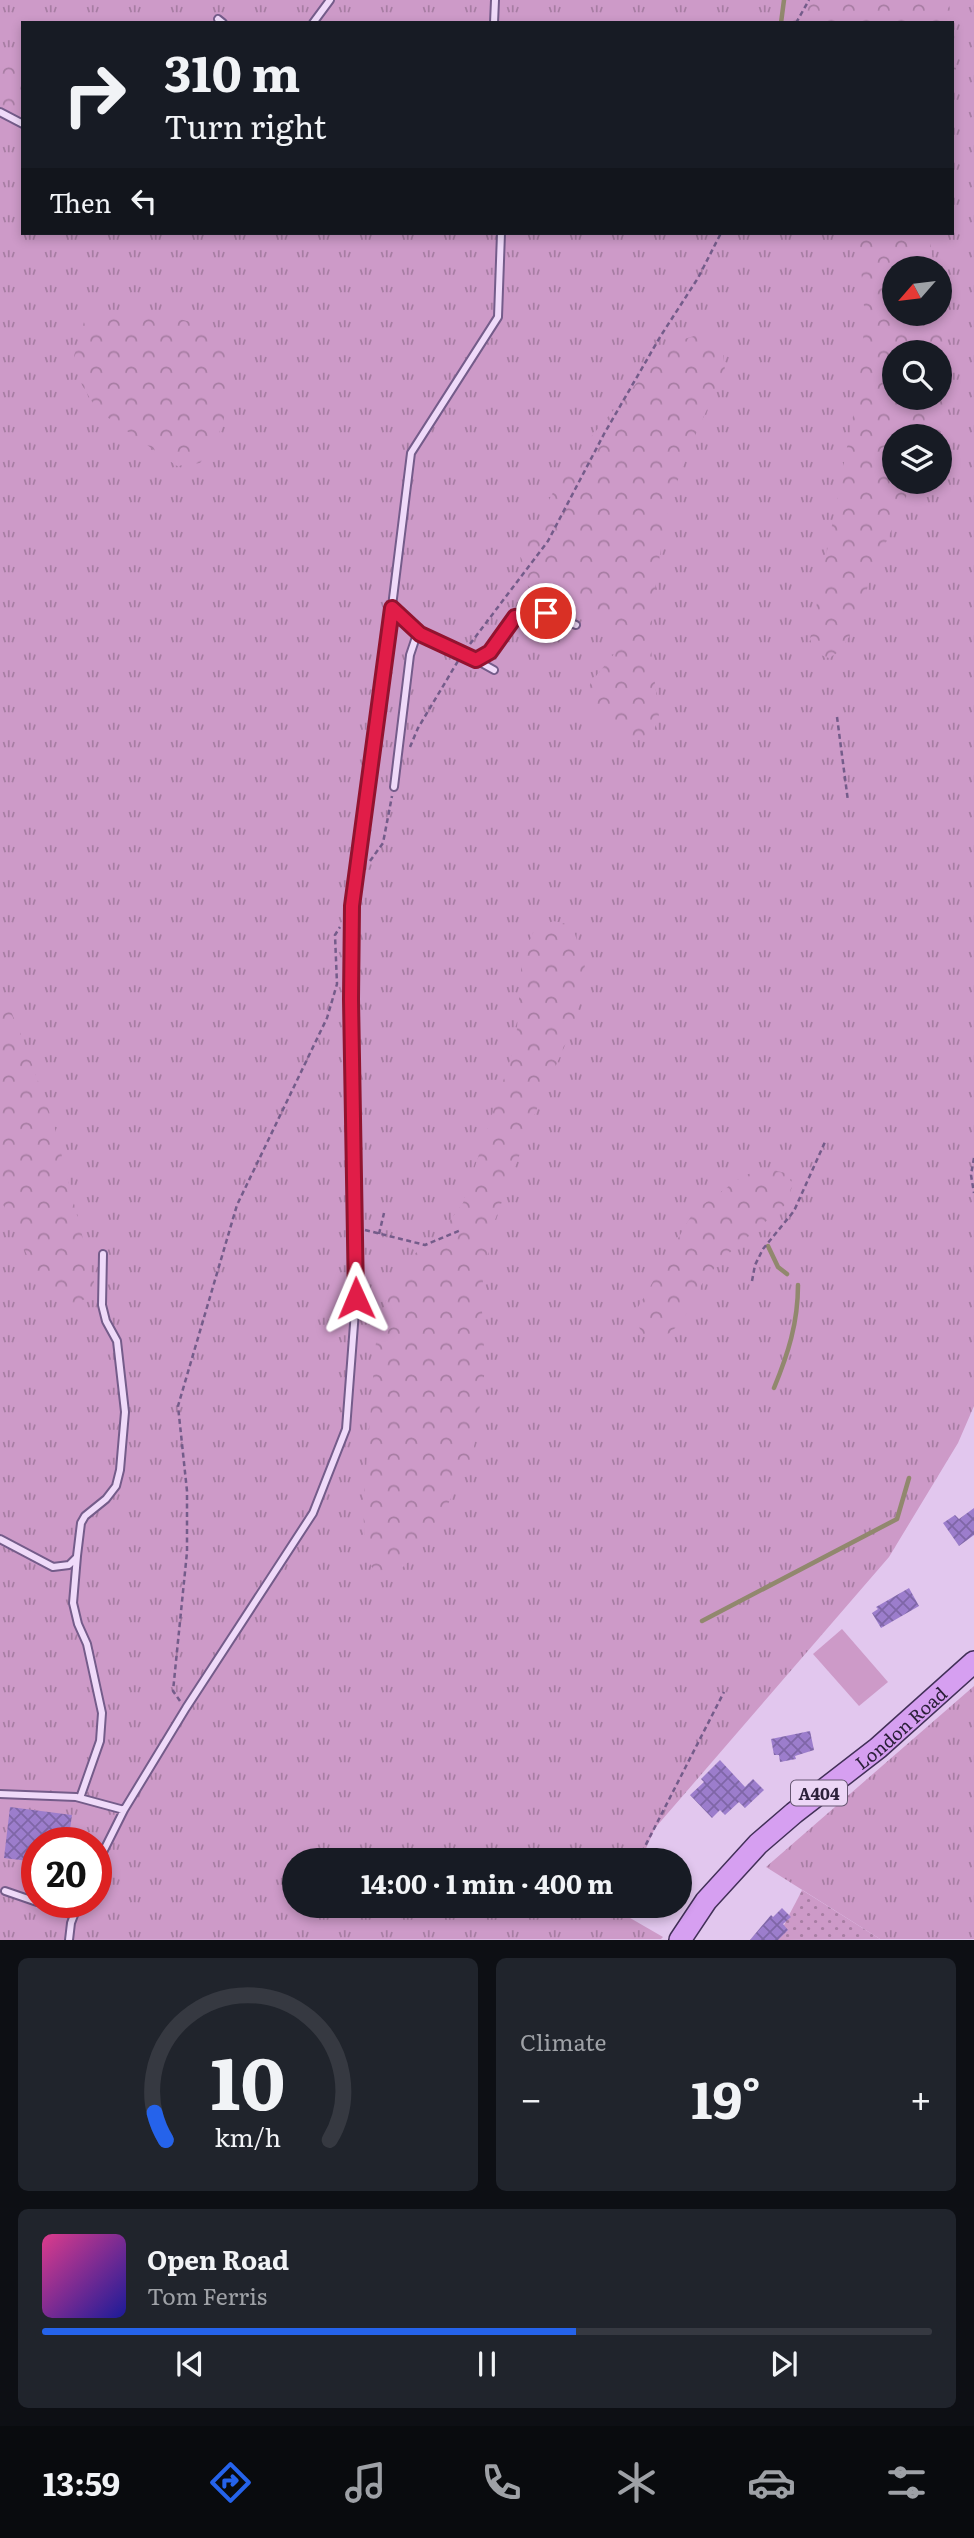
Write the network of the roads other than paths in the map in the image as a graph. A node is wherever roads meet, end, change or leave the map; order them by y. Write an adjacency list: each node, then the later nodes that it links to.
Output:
1 (330, 0): 3 (lane)
2 (495, 0): 4 (lane)
3 (314, 21)
4 (495, 21)
5 (0, 112): 6 (lane)
6 (21, 123)
7 (501, 235): 8 (lane)
8 (392, 608): 10 (lane); 20 (lane)
9 (576, 625): 11 (lane)
10 (418, 631): 11 (lane); 13 (lane)
11 (476, 660): 12 (lane)
12 (494, 670)
13 (394, 787)
14 (103, 1254): 16 (lane)
15 (0, 1539): 16 (lane)
16 (77, 1556): 19 (lane)
17 (974, 1662): 26 (main road, London Road / A404)
18 (0, 1794): 19 (lane)
19 (80, 1798): 20 (lane)
20 (124, 1810): 21 (lane)
21 (112, 1834)
22 (5, 1891): 23 (lane)
23 (21, 1896)
24 (73, 1918): 25 (lane)
25 (69, 1940)
26 (680, 1940)

